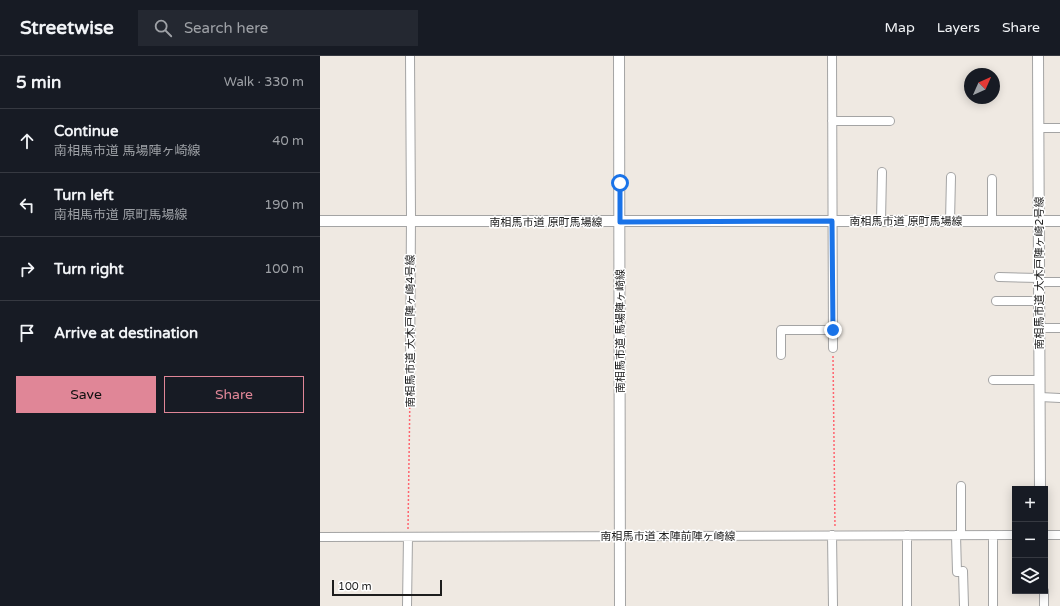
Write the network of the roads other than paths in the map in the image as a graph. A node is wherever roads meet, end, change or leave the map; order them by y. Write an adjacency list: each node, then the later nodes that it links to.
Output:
1 (410, 56): 13 (street, 南相馬市道 大木戸陣ヶ崎4号線)
2 (619, 56): 19 (street, 南相馬市道 馬場陣ヶ崎線)
3 (832, 56): 5 (street)
4 (1038, 56): 7 (street, 南相馬市道 大木戸陣ヶ崎2号線)
5 (832, 121): 6 (street); 14 (street)
6 (890, 121)
7 (1038, 128): 8 (street); 17 (street, 南相馬市道 大木戸陣ヶ崎2号線)
8 (1060, 128)
9 (882, 172): 15 (street)
10 (951, 177): 20 (street)
11 (992, 178): 16 (street)
12 (320, 221): 13 (street, 南相馬市道 原町馬場線)
13 (411, 221): 19 (street, 南相馬市道 原町馬場線); 33 (street, 南相馬市道 大木戸陣ヶ崎4号線)
14 (832, 221): 15 (street, 南相馬市道 原町馬場線); 19 (street, 南相馬市道 原町馬場線); 28 (street)
15 (881, 221): 20 (street, 南相馬市道 原町馬場線)
16 (992, 221): 17 (street, 南相馬市道 原町馬場線); 20 (street, 南相馬市道 原町馬場線)
17 (1038, 221): 18 (street, 南相馬市道 原町馬場線); 22 (street, 南相馬市道 大木戸陣ヶ崎2号線)
18 (1060, 221)
19 (620, 222): 44 (street, 南相馬市道 馬場陣ヶ崎線)
20 (950, 222)
21 (1000, 277): 22 (street)
22 (1039, 280): 23 (street); 25 (street, 南相馬市道 大木戸陣ヶ崎2号線)
23 (1060, 282)
24 (996, 301): 25 (street)
25 (1039, 301): 26 (street, 南相馬市道 大木戸陣ヶ崎2号線)
26 (1039, 328): 27 (street); 32 (street, 南相馬市道 大木戸陣ヶ崎2号線)
27 (1060, 328)
28 (833, 330): 29 (street); 30 (street)
29 (833, 348)
30 (781, 355)
31 (993, 380): 32 (street)
32 (1040, 380): 34 (street, 南相馬市道 大木戸陣ヶ崎2号線)
33 (410, 383)
34 (1040, 397): 35 (street); 37 (street, 南相馬市道 大木戸陣ヶ崎2号線)
35 (1060, 398)
36 (961, 486): 40 (street)
37 (1040, 486)
38 (832, 535): 39 (street, 南相馬市道 本陣前陣ヶ崎線); 44 (street, 南相馬市道 本陣前陣ヶ崎線); 51 (street)
39 (907, 535): 40 (street, 南相馬市道 本陣前陣ヶ崎線); 52 (street)
40 (958, 535): 45 (street, 南相馬市道 本陣前陣ヶ崎線); 53 (street)
41 (1012, 535): 45 (street, 南相馬市道 本陣前陣ヶ崎線)
42 (1048, 535): 43 (street)
43 (1060, 535)
44 (620, 536): 47 (street, 南相馬市道 本陣前陣ヶ崎線); 50 (street, 南相馬市道 馬場陣ヶ崎線)
45 (993, 536): 54 (street)
46 (320, 537): 47 (street, 南相馬市道 本陣前陣ヶ崎線)
47 (408, 537): 49 (street)
48 (1044, 594): 55 (street)
49 (407, 606)
50 (620, 606)
51 (833, 606)
52 (907, 606)
53 (964, 606)
54 (993, 606)
55 (1044, 606)

